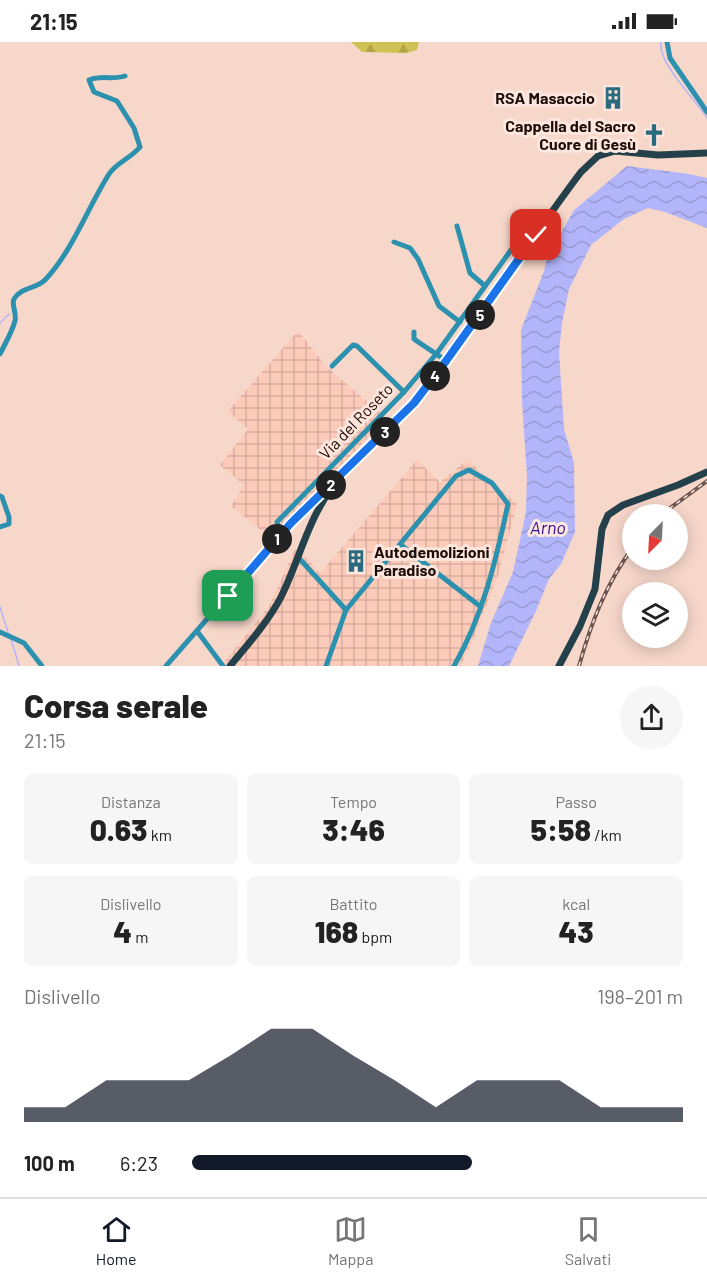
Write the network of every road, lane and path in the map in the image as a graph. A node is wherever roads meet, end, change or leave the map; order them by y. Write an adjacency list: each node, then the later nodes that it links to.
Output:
1 (667, 42): 3 (street)
2 (125, 76): 12 (street)
3 (707, 112)
4 (707, 153): 7 (main road)
5 (457, 226): 8 (street)
6 (394, 242): 9 (street)
7 (527, 248): 8 (street, Via del Roseto); 13 (main road)
8 (485, 286): 9 (street, Via del Roseto)
9 (460, 322): 11 (street, Via del Roseto)
10 (414, 332): 11 (street)
11 (436, 353): 13 (street); 15 (street, Via del Roseto)
12 (0, 354)
13 (446, 361): 17 (main road)
14 (332, 366): 15 (street)
15 (404, 392): 20 (street, Via del Roseto)
16 (707, 472): 33 (main road)
17 (342, 475): 20 (street); 22 (main road)
18 (0, 496): 19 (street)
19 (0, 527)
20 (280, 535): 25 (street)
21 (400, 545): 23 (street); 23 (street); 24 (street)
22 (298, 557): 24 (street); 30 (main road)
23 (481, 607): 32 (street)
24 (346, 610): 31 (street)
25 (197, 631): 28 (street); 29 (street)
26 (0, 632): 27 (street)
27 (42, 666)
28 (166, 666)
29 (223, 666)
30 (230, 666)
31 (326, 666)
32 (454, 666)
33 (559, 666)

